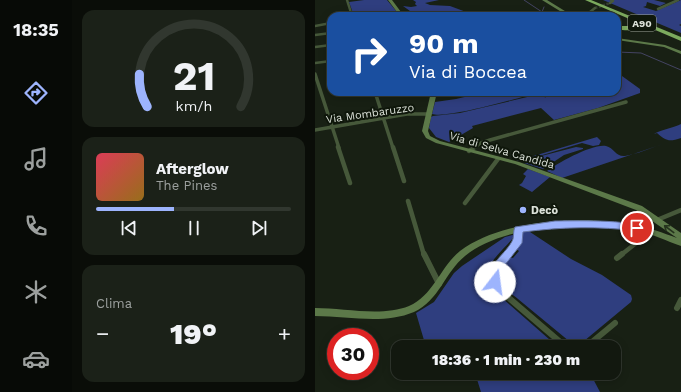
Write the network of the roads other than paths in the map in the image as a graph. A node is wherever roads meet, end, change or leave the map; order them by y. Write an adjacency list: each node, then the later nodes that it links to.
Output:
1 (347, 0): 11 (street)
2 (390, 0): 12 (main road)
3 (539, 0): 13 (main road)
4 (544, 0): 14 (main road)
5 (580, 0): 9 (highway)
6 (587, 0): 9 (highway, A90)
7 (595, 0): 9 (highway, A90)
8 (678, 0): 10 (street)
9 (604, 5): 15 (street); 16 (highway); 17 (highway, A90); 24 (highway, A90)
10 (658, 9)
11 (350, 12)
12 (399, 12)
13 (559, 12)
14 (564, 12)
15 (590, 12)
16 (612, 12)
17 (619, 12)
18 (621, 13): 26 (highway, A90)
19 (327, 24): 20 (street)
20 (315, 26)
21 (621, 28): 27 (highway)
22 (327, 34): 23 (street)
23 (315, 35)
24 (681, 36)
25 (621, 40): 30 (main road)
26 (681, 40)
27 (681, 43)
28 (327, 46): 29 (street)
29 (315, 47)
30 (681, 53)
31 (327, 62): 32 (street)
32 (315, 63)
33 (315, 74): 39 (street)
34 (376, 96): 38 (street)
35 (433, 96): 37 (main road, Via di Selva Candida)
36 (626, 102): 41 (street)
37 (428, 114): 38 (street, Via Mombaruzzo); 41 (main road, Via di Selva Candida)
38 (383, 118): 39 (street, Via Mombaruzzo); 43 (street)
39 (332, 127): 40 (street, Via Mombaruzzo); 44 (street)
40 (315, 130)
41 (469, 152): 42 (main road, Via di Selva Candida)
42 (498, 159): 46 (street); 48 (main road, Via di Selva Candida)
43 (404, 181)
44 (349, 183)
45 (408, 201): 55 (street)
46 (465, 203)
47 (681, 210): 48 (street)
48 (657, 220): 50 (main road); 51 (main road, Via di Selva Candida, one-way to 48)
49 (519, 229): 50 (main road); 55 (main road); 60 (street)
50 (653, 233): 52 (main road); 53 (main road); 54 (street)
51 (681, 237)
52 (681, 242)
53 (681, 247)
54 (617, 258)
55 (439, 284): 58 (main road)
56 (681, 300): 57 (street)
57 (677, 308)
58 (315, 312)
59 (615, 323): 61 (street)
60 (558, 340)
61 (594, 340)

